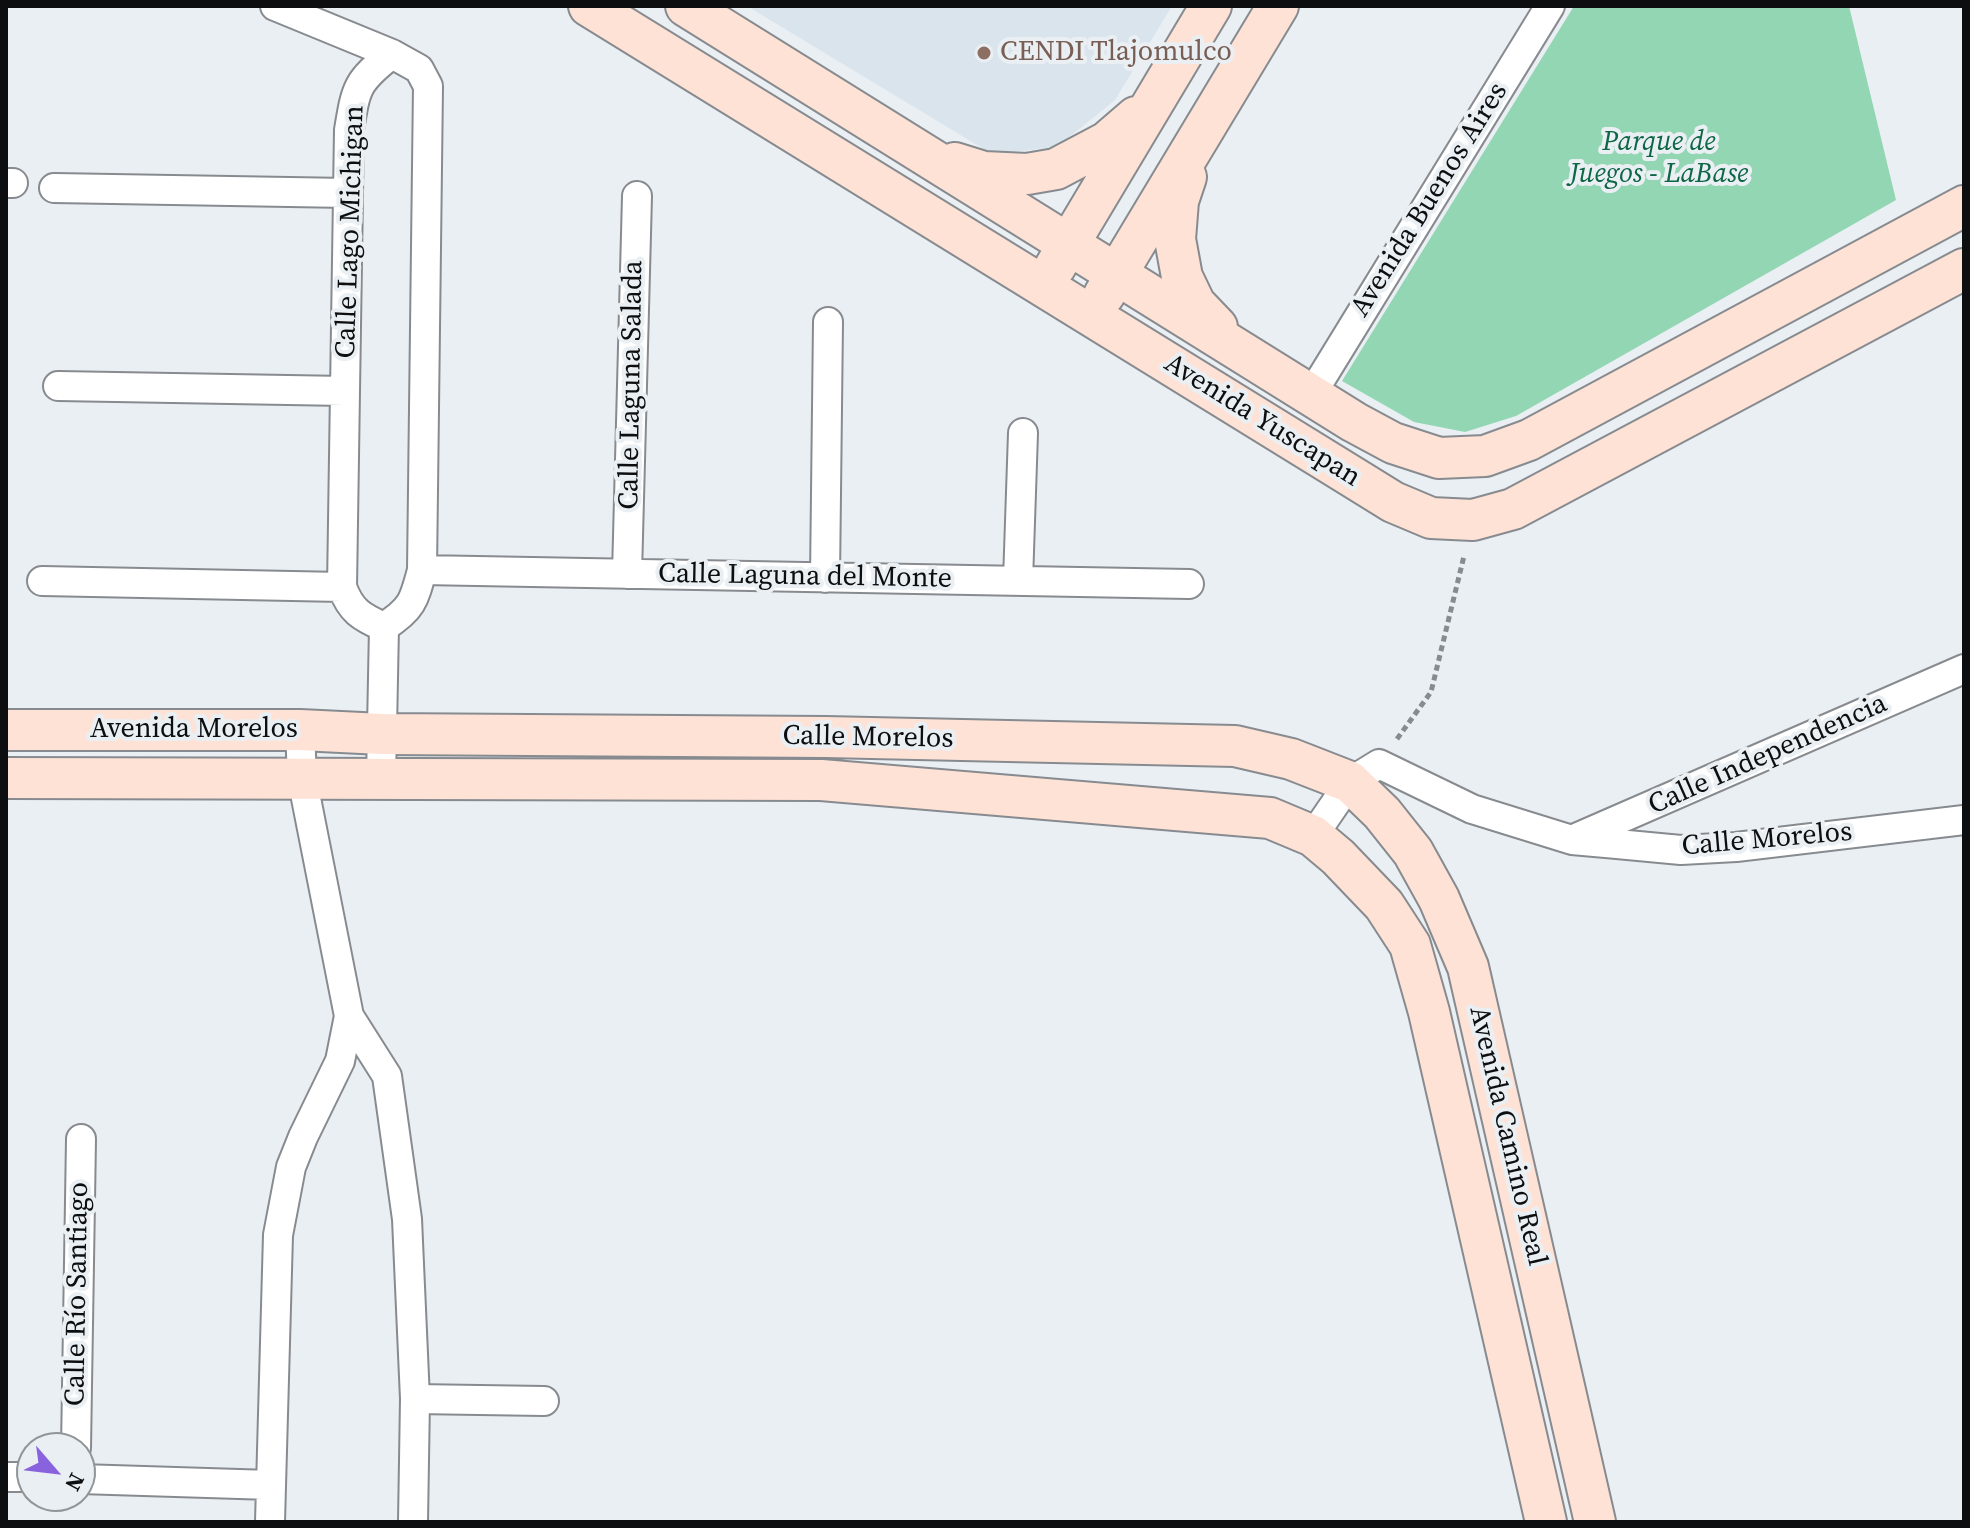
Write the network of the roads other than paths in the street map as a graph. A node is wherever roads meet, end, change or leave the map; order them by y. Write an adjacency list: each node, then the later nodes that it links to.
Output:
1 (275, 6): 7 (street)
2 (589, 6): 18 (street, Avenida Yuscapan)
3 (686, 6): 10 (street, Avenida Yuscapan)
4 (1211, 6): 8 (street)
5 (1278, 6): 9 (street)
6 (1550, 6): 24 (street, Avenida Buenos Aires)
7 (392, 54): 12 (street, Calle Lago Michigan); 26 (street)
8 (1155, 101): 10 (street); 15 (street)
9 (1204, 128): 17 (street); 21 (street)
10 (919, 151): 15 (street, Avenida Yuscapan)
11 (54, 188): 12 (street)
12 (348, 193): 23 (street, Calle Lago Michigan)
13 (637, 196): 27 (street, Calle Laguna Salada)
14 (1964, 206): 24 (street, Avenida Yuscapan)
15 (1069, 244): 17 (street, Avenida Yuscapan); 18 (street)
16 (1964, 269): 19 (street, Avenida Yuscapan)
17 (1117, 274): 19 (street); 21 (street, Avenida Yuscapan)
18 (1044, 286): 19 (street, Avenida Yuscapan)
19 (1092, 315)
20 (828, 322): 28 (street)
21 (1236, 348): 24 (street, Avenida Yuscapan)
22 (58, 386): 23 (street)
23 (345, 391): 32 (street, Calle Lago Michigan)
24 (1311, 395)
25 (1023, 433): 30 (street)
26 (422, 570): 27 (street, Calle Laguna del Monte); 33 (street)
27 (627, 574): 28 (street, Calle Laguna del Monte)
28 (825, 578): 30 (street, Calle Laguna del Monte)
29 (42, 581): 32 (street)
30 (1018, 581): 31 (street, Calle Laguna del Monte)
31 (1189, 584)
32 (342, 587): 33 (street)
33 (384, 627): 37 (street)
34 (1964, 669): 45 (street, Calle Independencia)
35 (6, 730): 36 (street, Avenida Morelos)
36 (300, 730): 37 (street, Avenida Morelos); 41 (street)
37 (382, 734): 38 (street, Calle Morelos); 42 (street)
38 (920, 739): 39 (street, Calle Morelos); 43 (street)
39 (1364, 773): 45 (street, Calle Morelos); 46 (street); 57 (street, Avenida Camino Real)
40 (6, 778): 41 (street, Avenida Morelos)
41 (302, 778): 42 (street, Avenida Morelos); 47 (street)
42 (381, 779): 43 (street, Calle Morelos)
43 (915, 788): 46 (street, Calle Morelos)
44 (1964, 820): 45 (street, Calle Morelos)
45 (1572, 840)
46 (1325, 846): 56 (street, Avenida Camino Real)
47 (349, 1016): 49 (street); 53 (street)
48 (81, 1139): 51 (street, Calle Río Santiago)
49 (415, 1399): 50 (street); 55 (street)
50 (544, 1401)
51 (76, 1432)
52 (96, 1480): 53 (street)
53 (271, 1485): 54 (street)
54 (270, 1522)
55 (413, 1522)
56 (1546, 1522)
57 (1595, 1522)

